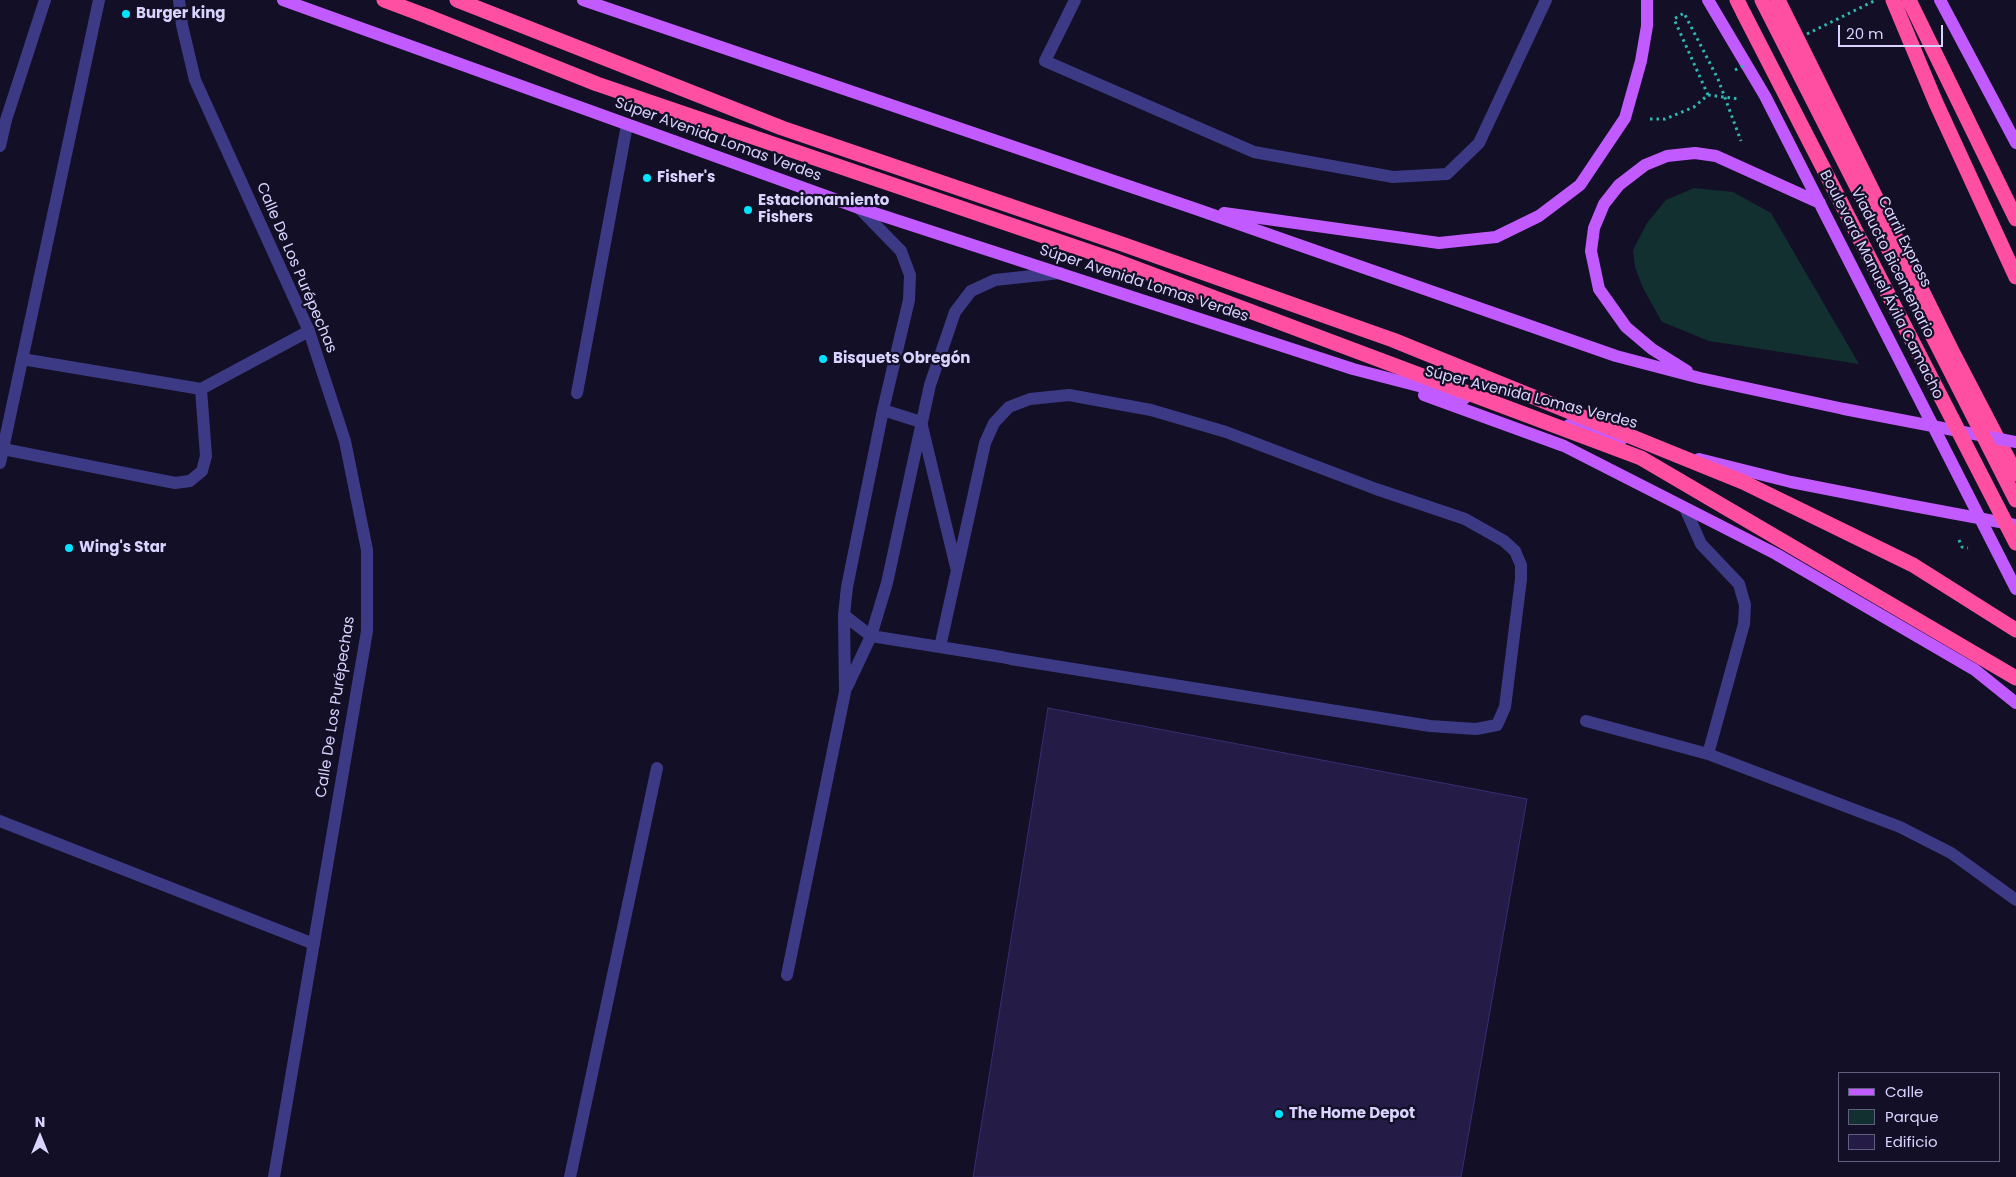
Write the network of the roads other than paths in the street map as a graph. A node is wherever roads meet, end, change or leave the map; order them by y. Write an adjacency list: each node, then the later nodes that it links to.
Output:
1 (44, 0): 18 (street)
2 (99, 0): 29 (street)
3 (179, 0): 28 (street, Calle De Los Purépechas)
4 (283, 0): 19 (main road, Súper Avenida Lomas Verdes)
5 (384, 0): 50 (highway, bridge)
6 (458, 0): 47 (highway, bridge)
7 (583, 0): 24 (main road)
8 (1075, 0): 9 (street)
9 (1546, 0)
10 (1647, 0): 24 (main road)
11 (1708, 0): 22 (main road, Boulevard Manuel Ávila Camacho)
12 (1737, 0): 43 (highway, Viaducto Bicentenario, bridge)
13 (1762, 0): 40 (highway, Carril Express, bridge)
14 (1778, 0): 39 (highway)
15 (1893, 0): 27 (highway)
16 (1909, 0): 25 (highway)
17 (1940, 0): 20 (main road)
18 (3, 121): 21 (street)
19 (627, 125): 23 (main road, Súper Avenida Lomas Verdes); 33 (street)
20 (2016, 143)
21 (0, 146)
22 (1820, 202): 31 (main road); 45 (main road, Boulevard Manuel Ávila Camacho)
23 (859, 208): 26 (main road, Súper Avenida Lomas Verdes); 34 (street)
24 (1196, 209): 31 (main road)
25 (2016, 220)
26 (1060, 273): 30 (main road, Súper Avenida Lomas Verdes); 35 (street)
27 (2016, 278)
28 (309, 331): 32 (street); 58 (street, Calle De Los Purépechas)
29 (22, 359): 32 (street); 37 (street)
30 (1353, 369): 41 (main road); 42 (main road, Súper Avenida Lomas Verdes, bridge)
31 (1700, 378): 36 (main road, bridge)
32 (201, 389): 37 (street)
33 (577, 394)
34 (883, 410): 35 (street); 46 (street)
35 (921, 422): 44 (street); 48 (street)
36 (2016, 442)
37 (3, 449): 38 (street)
38 (0, 463)
39 (2016, 474)
40 (2016, 500)
41 (1685, 508): 52 (main road); 54 (street)
42 (2016, 526)
43 (2016, 543)
44 (957, 571): 49 (street); 49 (street)
45 (2016, 589)
46 (844, 615): 48 (street); 51 (street)
47 (2016, 630)
48 (871, 636): 49 (street); 51 (street)
49 (940, 647)
50 (2016, 678)
51 (845, 692): 59 (street)
52 (2016, 703)
53 (1586, 721): 54 (street)
54 (1708, 754): 57 (street)
55 (656, 768): 61 (street)
56 (0, 821): 58 (street)
57 (2016, 900)
58 (314, 944): 60 (street, Calle De Los Purépechas)
59 (787, 975)
60 (274, 1177)
61 (570, 1177)

